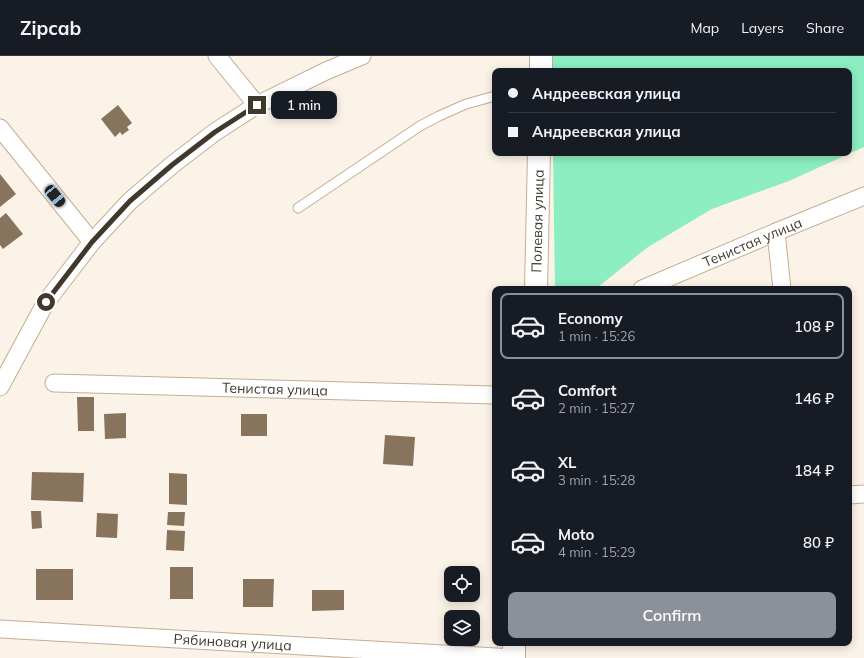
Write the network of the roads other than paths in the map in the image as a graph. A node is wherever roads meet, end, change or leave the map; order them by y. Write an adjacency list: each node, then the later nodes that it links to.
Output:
1 (217, 56): 6 (street)
2 (362, 56): 6 (street)
3 (541, 56): 4 (street)
4 (541, 68)
5 (492, 97): 10 (lane)
6 (257, 105): 12 (street)
7 (0, 128): 12 (street)
8 (539, 156): 13 (street, Полевая улица)
9 (864, 196): 11 (street, Тенистая улица)
10 (298, 208)
11 (776, 232): 14 (street, Тенистая улица); 15 (street)
12 (92, 242): 17 (street)
13 (536, 286)
14 (649, 286)
15 (782, 286)
16 (54, 382): 18 (street, Тенистая улица)
17 (0, 386)
18 (492, 395)
19 (864, 494): 20 (street)
20 (852, 495)
21 (0, 629): 23 (street, Рябиновая улица)
22 (514, 646): 23 (street)
23 (514, 658)

